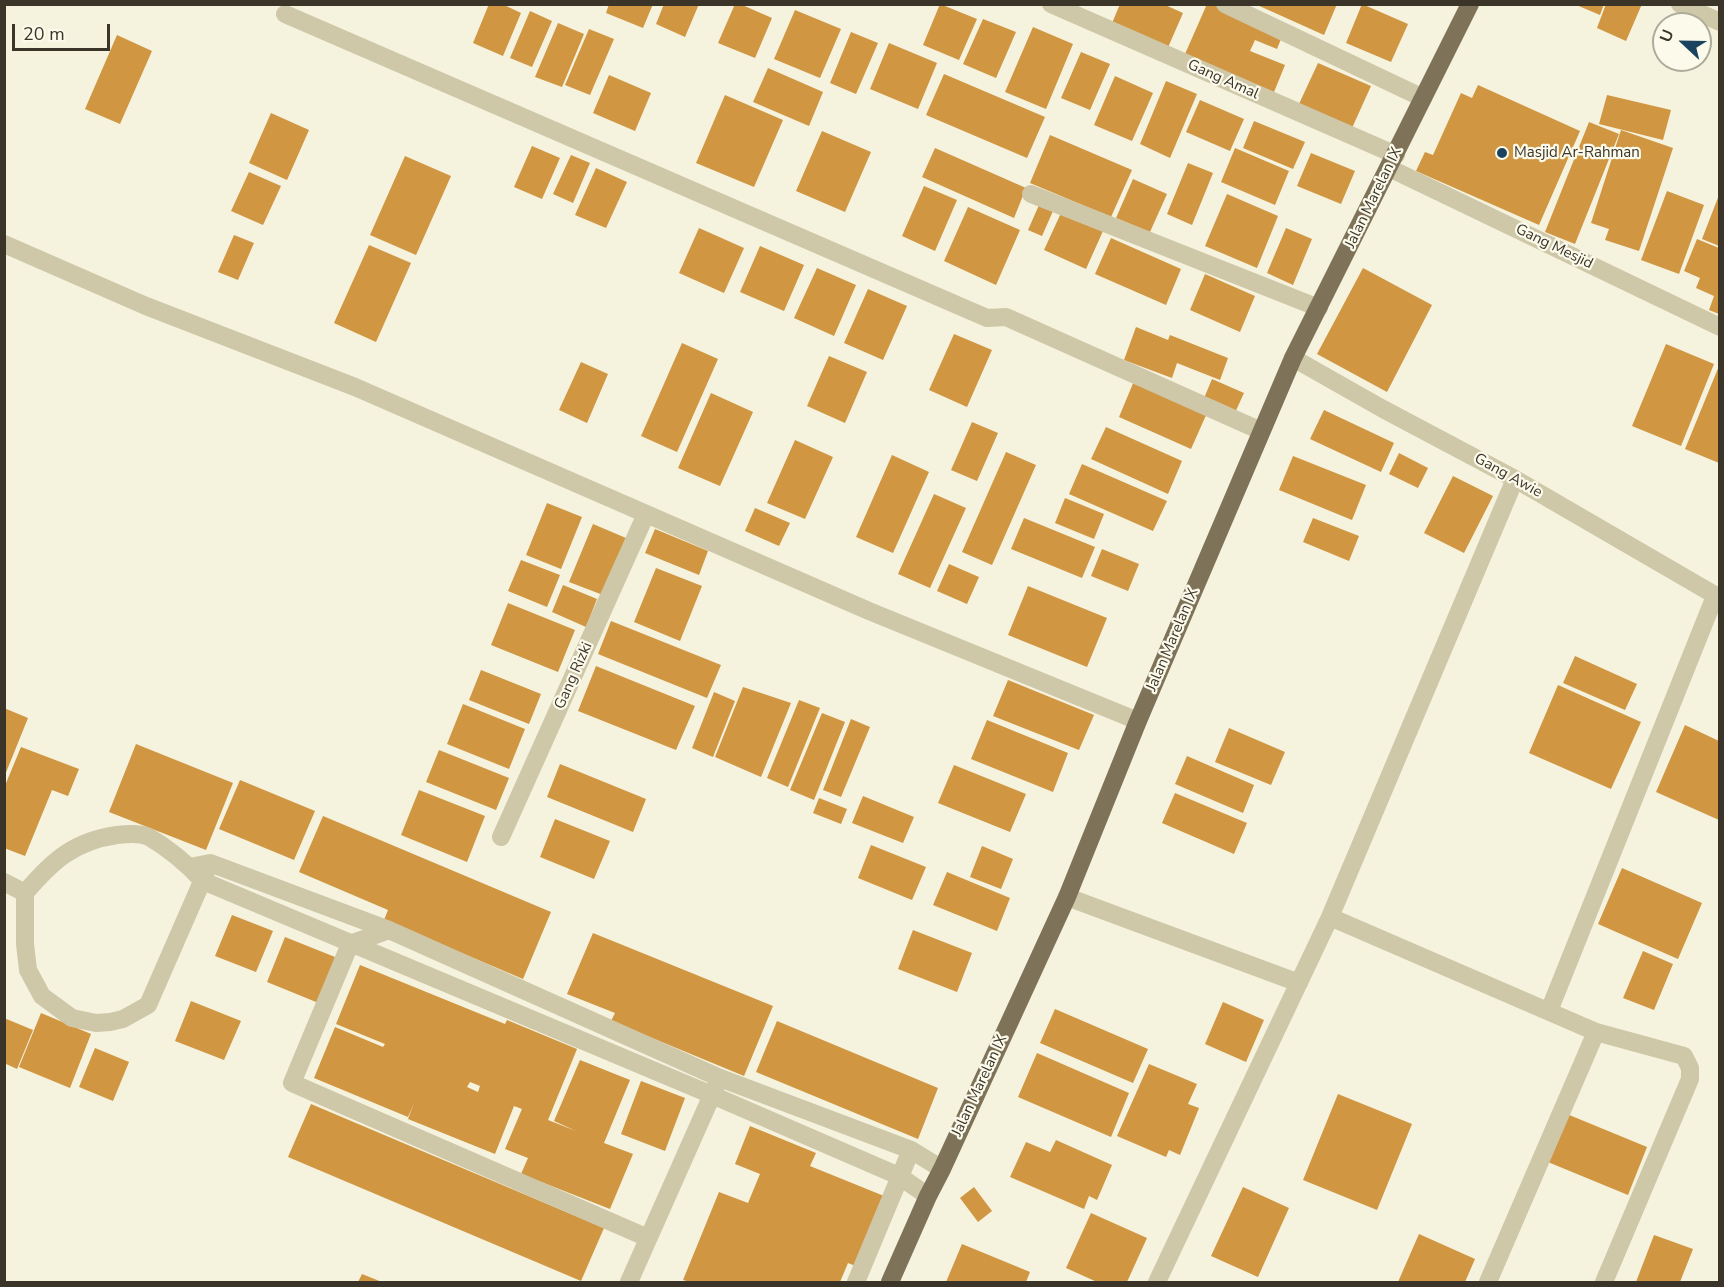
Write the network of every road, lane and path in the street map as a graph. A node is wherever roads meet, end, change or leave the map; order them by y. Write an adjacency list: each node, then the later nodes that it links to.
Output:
1 (1051, 4): 8 (street, Gang Amal)
2 (1225, 4): 7 (street)
3 (1470, 4): 7 (main road, Jalan Marelan IX)
4 (1680, 4): 6 (street)
5 (285, 14): 14 (street)
6 (1719, 22)
7 (1422, 98): 8 (main road, Jalan Marelan IX)
8 (1392, 161): 11 (main road, Jalan Marelan IX); 12 (street, Gang Mesjid)
9 (1031, 194): 11 (street)
10 (4, 244): 16 (street)
11 (1318, 308): 13 (main road, Jalan Marelan IX)
12 (1719, 327)
13 (1293, 358): 14 (main road, Jalan Marelan IX); 15 (street, Gang Awie)
14 (1261, 431): 18 (main road, Jalan Marelan IX)
15 (1515, 480): 17 (street, Gang Awie); 26 (street)
16 (646, 514): 18 (street); 19 (street, Gang Rizki)
17 (1717, 597): 30 (street)
18 (1138, 722): 25 (main road, Jalan Marelan IX)
19 (501, 837)
20 (210, 863): 21 (street); 22 (street); 27 (street)
21 (190, 867): 22 (street); 24 (street)
22 (203, 881): 24 (street); 28 (street)
23 (4, 882): 24 (street)
24 (25, 892)
25 (1067, 897): 29 (street); 34 (main road, Jalan Marelan IX)
26 (1330, 917): 29 (street); 30 (street)
27 (389, 930): 28 (street); 32 (street)
28 (350, 944): 32 (street); 37 (street)
29 (1299, 983): 41 (street)
30 (1549, 1011): 31 (street)
31 (1596, 1032): 42 (street); 43 (street)
32 (716, 1087): 33 (street); 35 (street); 37 (street)
33 (911, 1150): 34 (street); 35 (street)
34 (942, 1169): 36 (main road, Jalan Marelan IX)
35 (898, 1176): 36 (street); 39 (street)
36 (928, 1196): 40 (main road, Jalan Marelan IX)
37 (648, 1238): 38 (street)
38 (629, 1282)
39 (856, 1282)
40 (890, 1282)
41 (1157, 1282)
42 (1488, 1282)
43 (1604, 1282)

